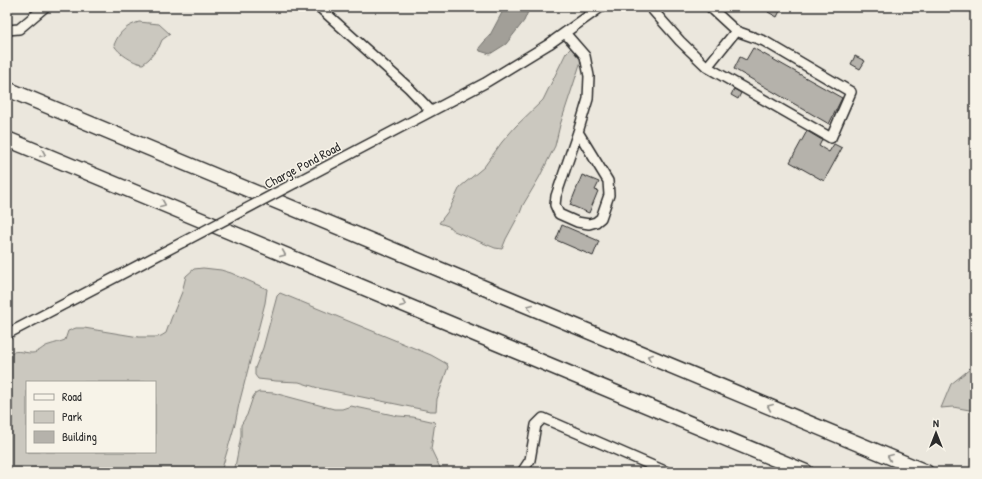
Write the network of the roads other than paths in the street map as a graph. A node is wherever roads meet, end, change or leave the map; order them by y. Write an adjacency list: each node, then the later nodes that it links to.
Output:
1 (45, 7): 6 (street)
2 (319, 7): 11 (street)
3 (601, 7): 8 (street, Charge Pond Road)
4 (650, 7): 9 (street)
5 (710, 7): 7 (street)
6 (7, 30)
7 (736, 31): 9 (street); 9 (street)
8 (565, 33): 11 (street, Charge Pond Road); 12 (street)
9 (707, 67)
10 (7, 89): 18 (highway, one-way to 10)
11 (431, 111): 14 (street, Charge Pond Road, bridge)
12 (578, 132): 12 (street)
13 (7, 139): 17 (highway, one-way to 17)
14 (7, 334)
15 (522, 472): 16 (street)
16 (667, 472)
17 (806, 472)
18 (926, 472)

